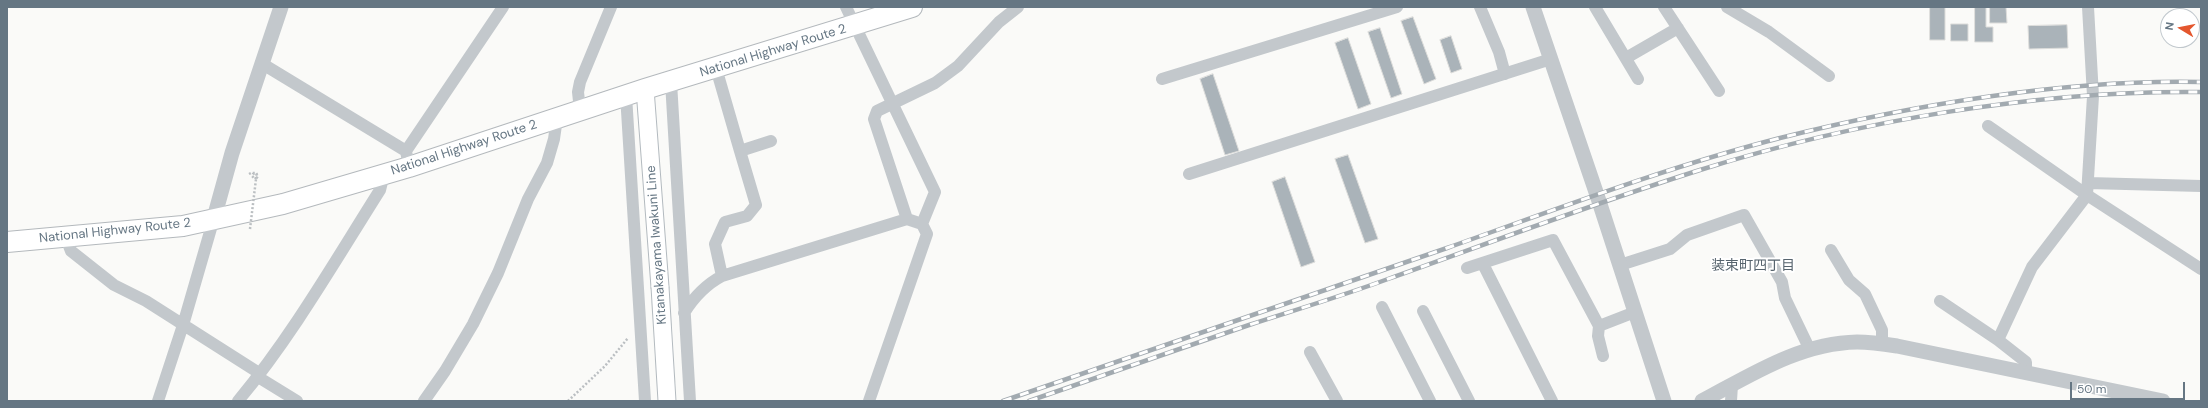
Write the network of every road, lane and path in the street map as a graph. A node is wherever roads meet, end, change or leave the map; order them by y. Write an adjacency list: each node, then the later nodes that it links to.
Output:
1 (281, 7): 18 (street)
2 (503, 7): 34 (street)
3 (611, 7): 29 (street)
4 (846, 7): 14 (street)
5 (912, 7): 14 (highway, National Highway Route 2)
6 (1018, 7): 28 (street)
7 (1397, 7): 22 (street)
8 (1480, 7): 20 (street)
9 (1533, 7): 17 (street)
10 (1595, 7): 16 (street)
11 (1664, 7): 15 (street)
12 (1727, 7): 21 (street)
13 (2088, 7): 38 (street)
14 (855, 26): 19 (highway, National Highway Route 2); 28 (street)
15 (1678, 28): 16 (street); 26 (street)
16 (1626, 58): 23 (street)
17 (1551, 59): 20 (street); 49 (street)
18 (261, 63): 34 (street); 41 (street)
19 (716, 68): 24 (highway, National Highway Route 2); 33 (street)
20 (1505, 74): 37 (street)
21 (1829, 76)
22 (1162, 79)
23 (1638, 79)
24 (670, 82): 25 (highway, National Highway Route 2); 57 (street)
25 (645, 89): 27 (highway, National Highway Route 2); 75 (main road, Kitanakayama Iwakuni Line, bridge)
26 (1720, 91)
27 (626, 95): 29 (highway, National Highway Route 2); 60 (street)
28 (893, 102): 42 (street); 43 (street)
29 (580, 110): 30 (highway, National Highway Route 2)
30 (557, 118): 34 (highway, National Highway Route 2); 72 (street)
31 (1988, 126): 40 (street)
32 (771, 141): 33 (street)
33 (740, 151): 52 (street)
34 (408, 159): 36 (highway, National Highway Route 2)
35 (250, 173): 44 (path, bridge)
36 (384, 174): 41 (highway, National Highway Route 2); 67 (street)
37 (1189, 174)
38 (2088, 183): 39 (street); 40 (street)
39 (2201, 186)
40 (2087, 195): 51 (street); 61 (street)
41 (214, 218): 45 (highway, National Highway Route 2); 58 (street)
42 (907, 219): 43 (street); 52 (street)
43 (922, 224): 77 (street)
44 (250, 229)
45 (66, 238): 46 (highway, National Highway Route 2); 58 (street)
46 (7, 242)
47 (1831, 250): 62 (street)
48 (1483, 264): 50 (street); 59 (street); 81 (street)
49 (1620, 265): 56 (street); 63 (street)
50 (1467, 268)
51 (2201, 269)
52 (722, 276): 57 (street)
53 (1940, 301): 61 (street)
54 (1382, 307): 79 (street)
55 (1423, 311): 80 (street)
56 (1635, 312): 59 (street); 82 (street)
57 (684, 313): 76 (street)
58 (183, 325): 67 (street); 69 (street)
59 (1599, 326): 65 (street)
60 (641, 332): 73 (path); 74 (street)
61 (1998, 340): 66 (street)
62 (1882, 344): 63 (street); 66 (street)
63 (1810, 350): 68 (street)
64 (1310, 352): 78 (street)
65 (1603, 356)
66 (2026, 373): 85 (street)
67 (258, 377): 70 (street); 71 (street)
68 (1732, 385): 83 (street); 84 (street)
69 (158, 401)
70 (238, 401)
71 (297, 401)
72 (424, 401)
73 (568, 401)
74 (645, 401)
75 (667, 401)
76 (690, 401)
77 (869, 401)
78 (1337, 401)
79 (1430, 401)
80 (1469, 401)
81 (1552, 401)
82 (1664, 401)
83 (1702, 401)
84 (1731, 401)
85 (2163, 401)

